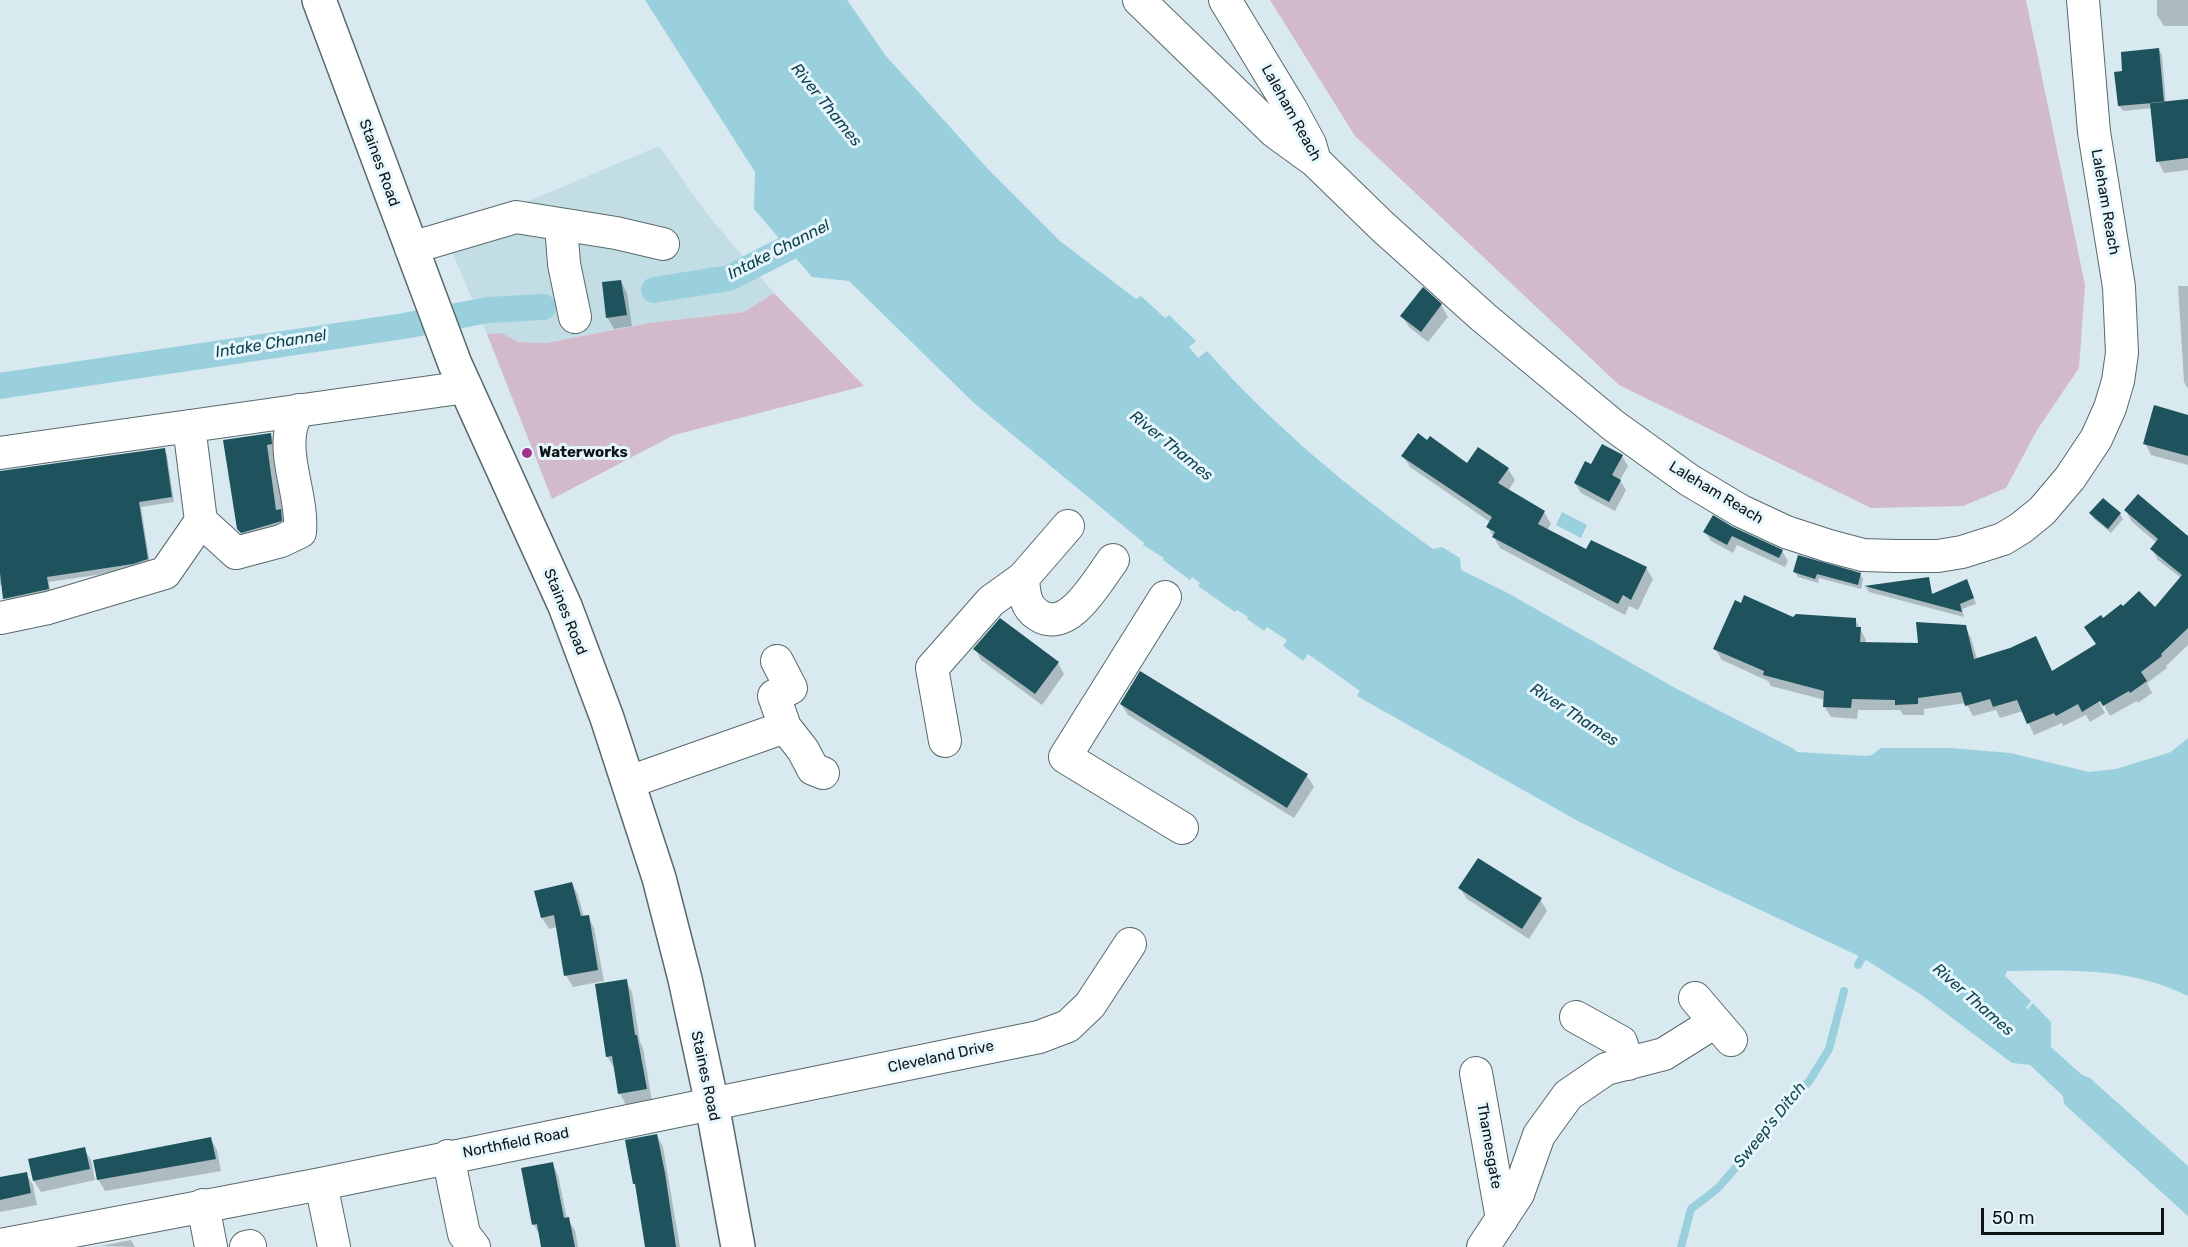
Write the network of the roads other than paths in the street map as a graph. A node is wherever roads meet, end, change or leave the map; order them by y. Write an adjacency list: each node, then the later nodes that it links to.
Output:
1 (319, 0): 8 (main road, Staines Road)
2 (1139, 0): 5 (street)
3 (1225, 0): 5 (street, Laleham Reach)
4 (2083, 0): 5 (street, Laleham Reach)
5 (1316, 161)
6 (561, 225): 7 (street); 8 (street); 9 (street)
7 (663, 244)
8 (415, 259): 10 (main road, Staines Road)
9 (575, 317)
10 (461, 375): 11 (street); 24 (main road, Staines Road)
11 (299, 410): 12 (street); 14 (street)
12 (189, 426): 13 (street); 14 (street)
13 (0, 453)
14 (201, 520): 19 (street)
15 (1068, 526): 17 (street)
16 (1113, 560): 17 (street)
17 (1023, 578): 22 (street)
18 (1164, 597): 25 (street)
19 (0, 618)
20 (777, 661): 21 (street)
21 (785, 727): 23 (street); 24 (street)
22 (945, 741)
23 (823, 773)
24 (629, 782): 31 (main road, Staines Road)
25 (1182, 828)
26 (1130, 944): 31 (street, Cleveland Drive)
27 (1695, 998): 29 (street, Thamesgate)
28 (1576, 1017): 29 (street)
29 (1628, 1064): 35 (street, Thamesgate)
30 (1476, 1073): 35 (street, Thamesgate)
31 (712, 1104): 32 (street, Northfield Road); 41 (main road, Staines Road)
32 (448, 1156): 33 (street, Northfield Road); 40 (street)
33 (321, 1184): 34 (street, Northfield Road); 39 (street)
34 (203, 1205): 36 (street, Northfield Road); 38 (street)
35 (1502, 1220): 42 (street, Thamesgate)
36 (77, 1238): 37 (street, Northfield Road)
37 (0, 1245)
38 (211, 1247)
39 (334, 1247)
40 (474, 1247)
41 (738, 1247)
42 (1483, 1247)

